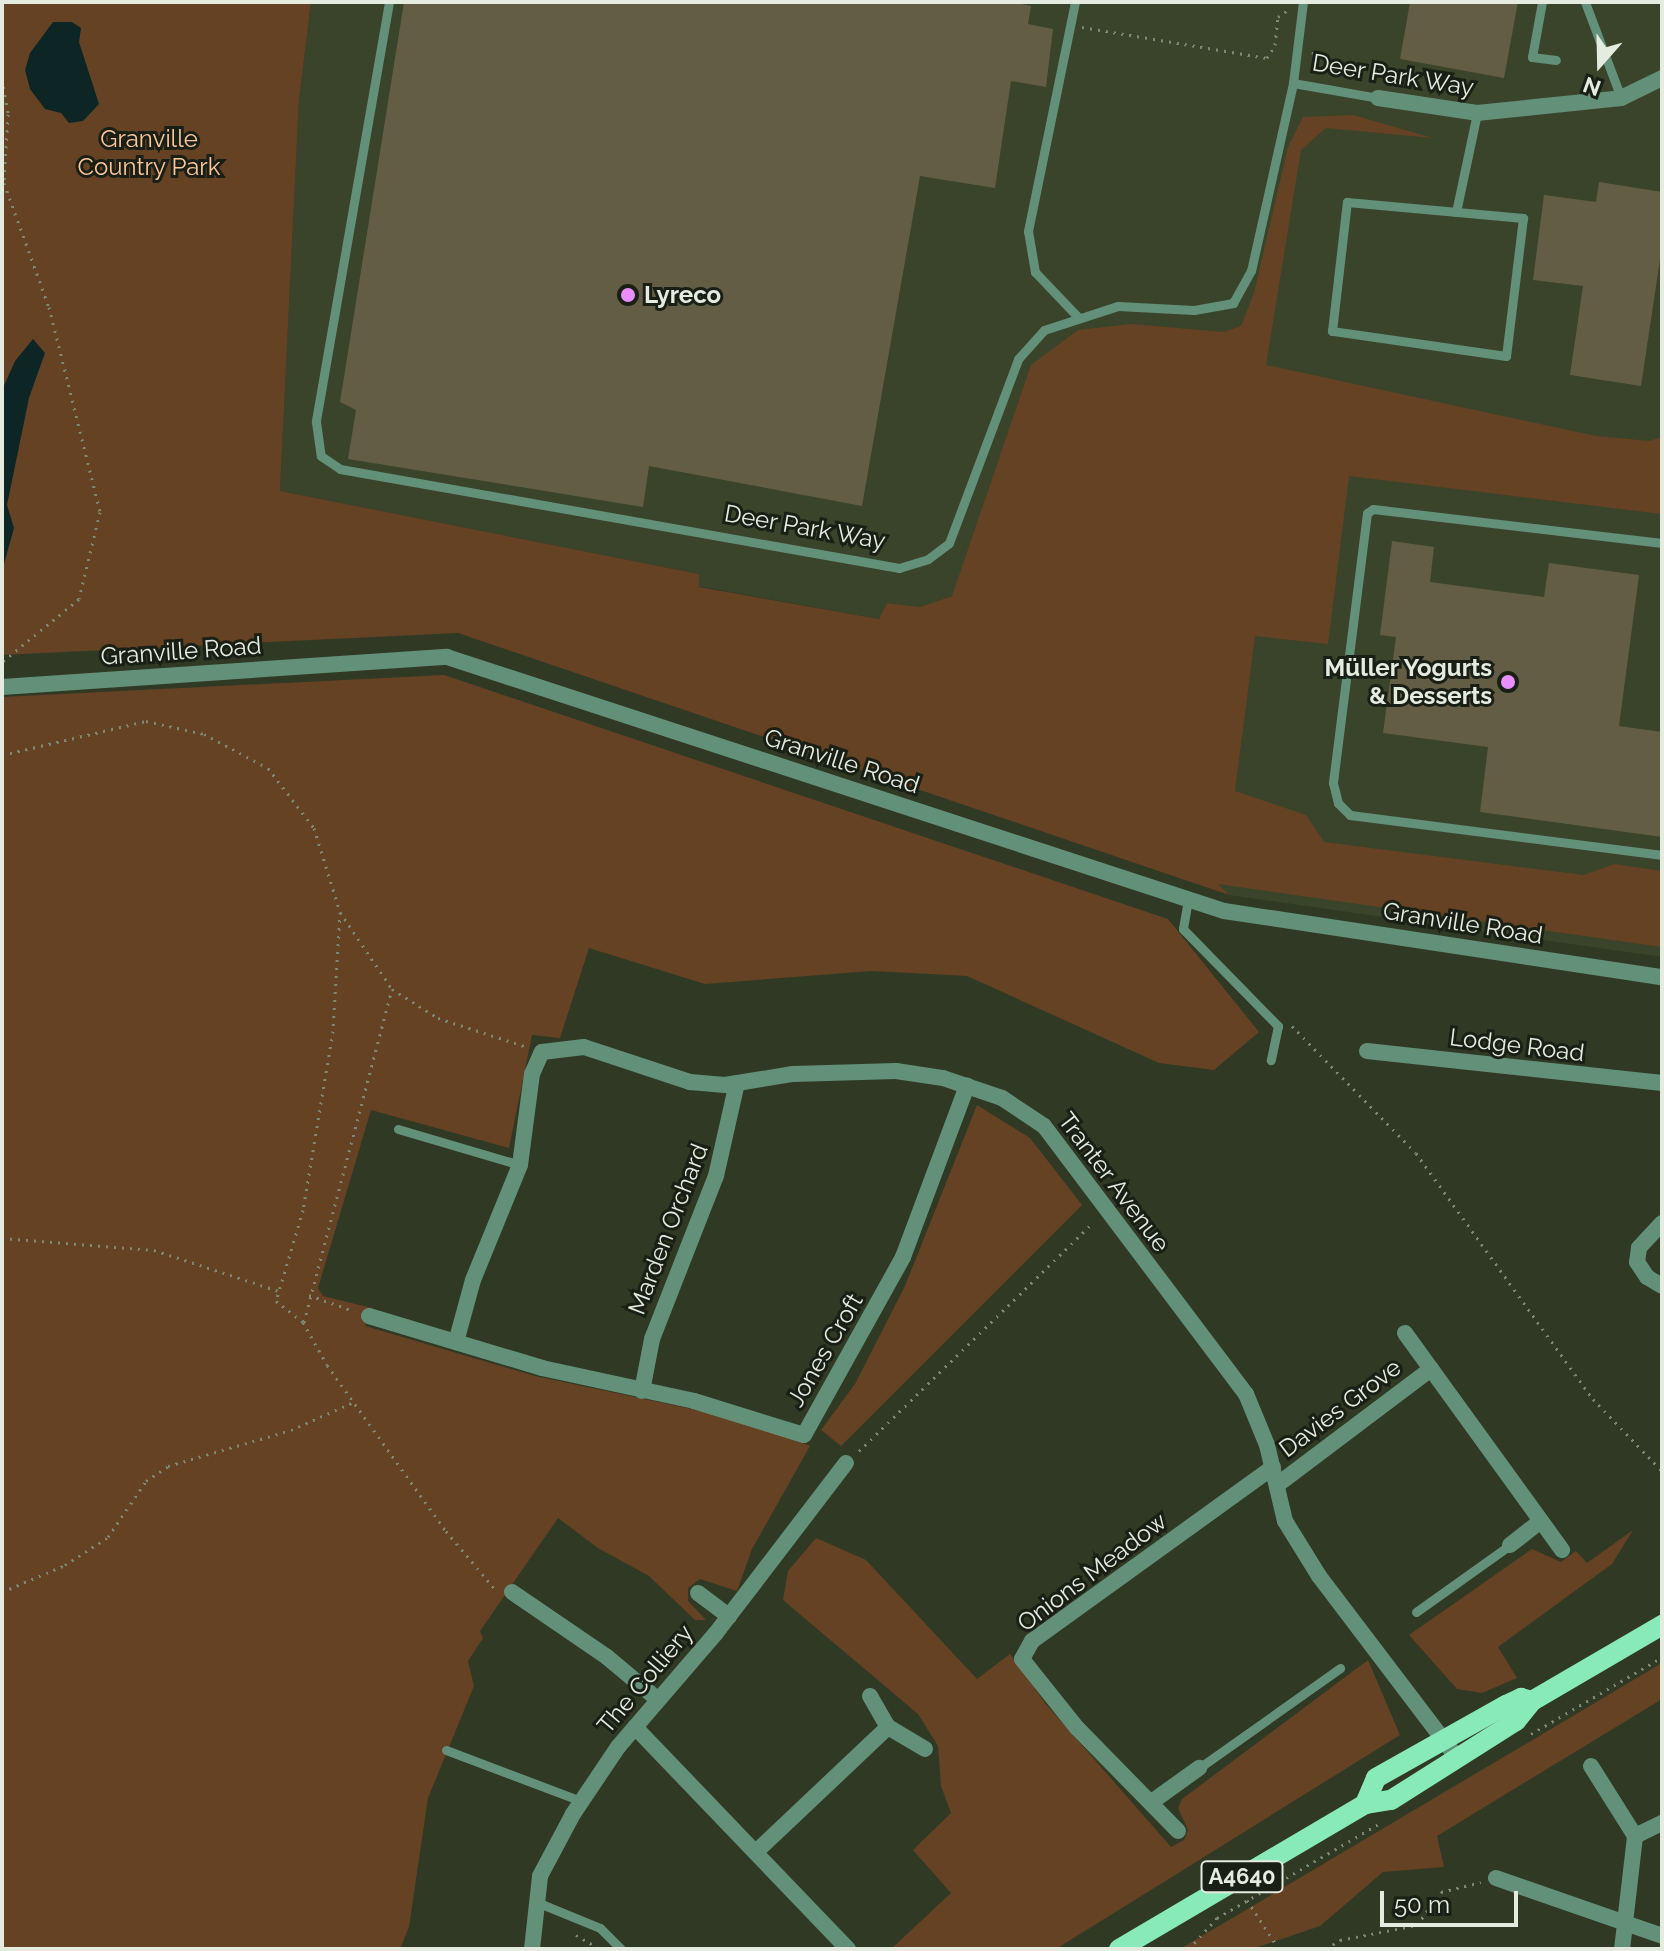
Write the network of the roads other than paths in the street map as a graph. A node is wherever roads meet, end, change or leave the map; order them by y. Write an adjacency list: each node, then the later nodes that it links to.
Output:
1 (389, 2): 13 (lane, Deer Park Way)
2 (1075, 2): 13 (lane)
3 (1303, 2): 8 (lane)
4 (1542, 2): 6 (lane)
5 (1585, 2): 10 (lane)
6 (1556, 60)
7 (1662, 78): 10 (street, Deer Park Way)
8 (1293, 83): 9 (lane, Deer Park Way); 13 (lane, Deer Park Way)
9 (1378, 98): 11 (street, Deer Park Way)
10 (1621, 98): 11 (street, Deer Park Way)
11 (1477, 113): 12 (lane)
12 (1456, 212): 12 (lane)
13 (1079, 318)
14 (1662, 543): 16 (lane)
15 (2, 687): 17 (street, Granville Road)
16 (1662, 855)
17 (1188, 900): 18 (street, Granville Road); 20 (lane)
18 (1662, 977)
19 (1367, 1051): 22 (street, Lodge Road)
20 (1271, 1060)
21 (737, 1083): 23 (street, Tranter Avenue); 25 (street, Tranter Avenue); 32 (street, Marden Orchard)
22 (1662, 1083)
23 (967, 1086): 32 (street, Jones Croft); 34 (street, Tranter Avenue)
24 (398, 1129): 25 (lane)
25 (520, 1165): 30 (street)
26 (1662, 1223): 27 (street)
27 (1662, 1286)
28 (369, 1316): 30 (street, Jones Croft)
29 (1405, 1333): 31 (street, Davies Grove)
30 (456, 1342): 32 (street, Jones Croft)
31 (1431, 1369): 35 (street, Davies Grove); 36 (street, Davies Grove)
32 (642, 1391)
33 (846, 1463): 42 (street, The Colliery)
34 (1273, 1467): 35 (street, Tranter Avenue); 57 (street, Onions Meadow)
35 (1277, 1485): 50 (street, Tranter Avenue)
36 (1541, 1521): 37 (street); 38 (street, Davies Grove)
37 (1510, 1545): 41 (lane)
38 (1562, 1550)
39 (512, 1592): 46 (street)
40 (698, 1593): 42 (street)
41 (1416, 1612)
42 (729, 1616): 46 (street, The Colliery)
43 (1662, 1625): 47 (main road, A4640)
44 (1340, 1668): 55 (lane)
45 (870, 1696): 49 (street)
46 (656, 1698): 48 (street, The Colliery)
47 (1532, 1701): 50 (main road); 53 (main road, A4640)
48 (635, 1727): 56 (street, The Colliery); 62 (street)
49 (888, 1727): 51 (street); 62 (street)
50 (1445, 1738): 53 (street, Tranter Avenue); 58 (main road)
51 (925, 1749)
52 (446, 1750): 56 (lane)
53 (1457, 1758): 58 (main road, A4640)
54 (1591, 1766): 61 (street)
55 (1199, 1768): 57 (street)
56 (581, 1801): 64 (street, The Colliery)
57 (1153, 1801): 60 (street, Onions Meadow)
58 (1365, 1804): 70 (main road, A4640)
59 (1662, 1823): 61 (street)
60 (1178, 1831)
61 (1635, 1836): 65 (street)
62 (758, 1850): 69 (street)
63 (1496, 1878): 65 (street)
64 (534, 1901): 67 (street, The Colliery); 68 (lane)
65 (1625, 1923): 66 (street); 71 (street)
66 (1662, 1936)
67 (532, 1949)
68 (621, 1949)
69 (848, 1949)
70 (1119, 1949)
71 (1622, 1949)

